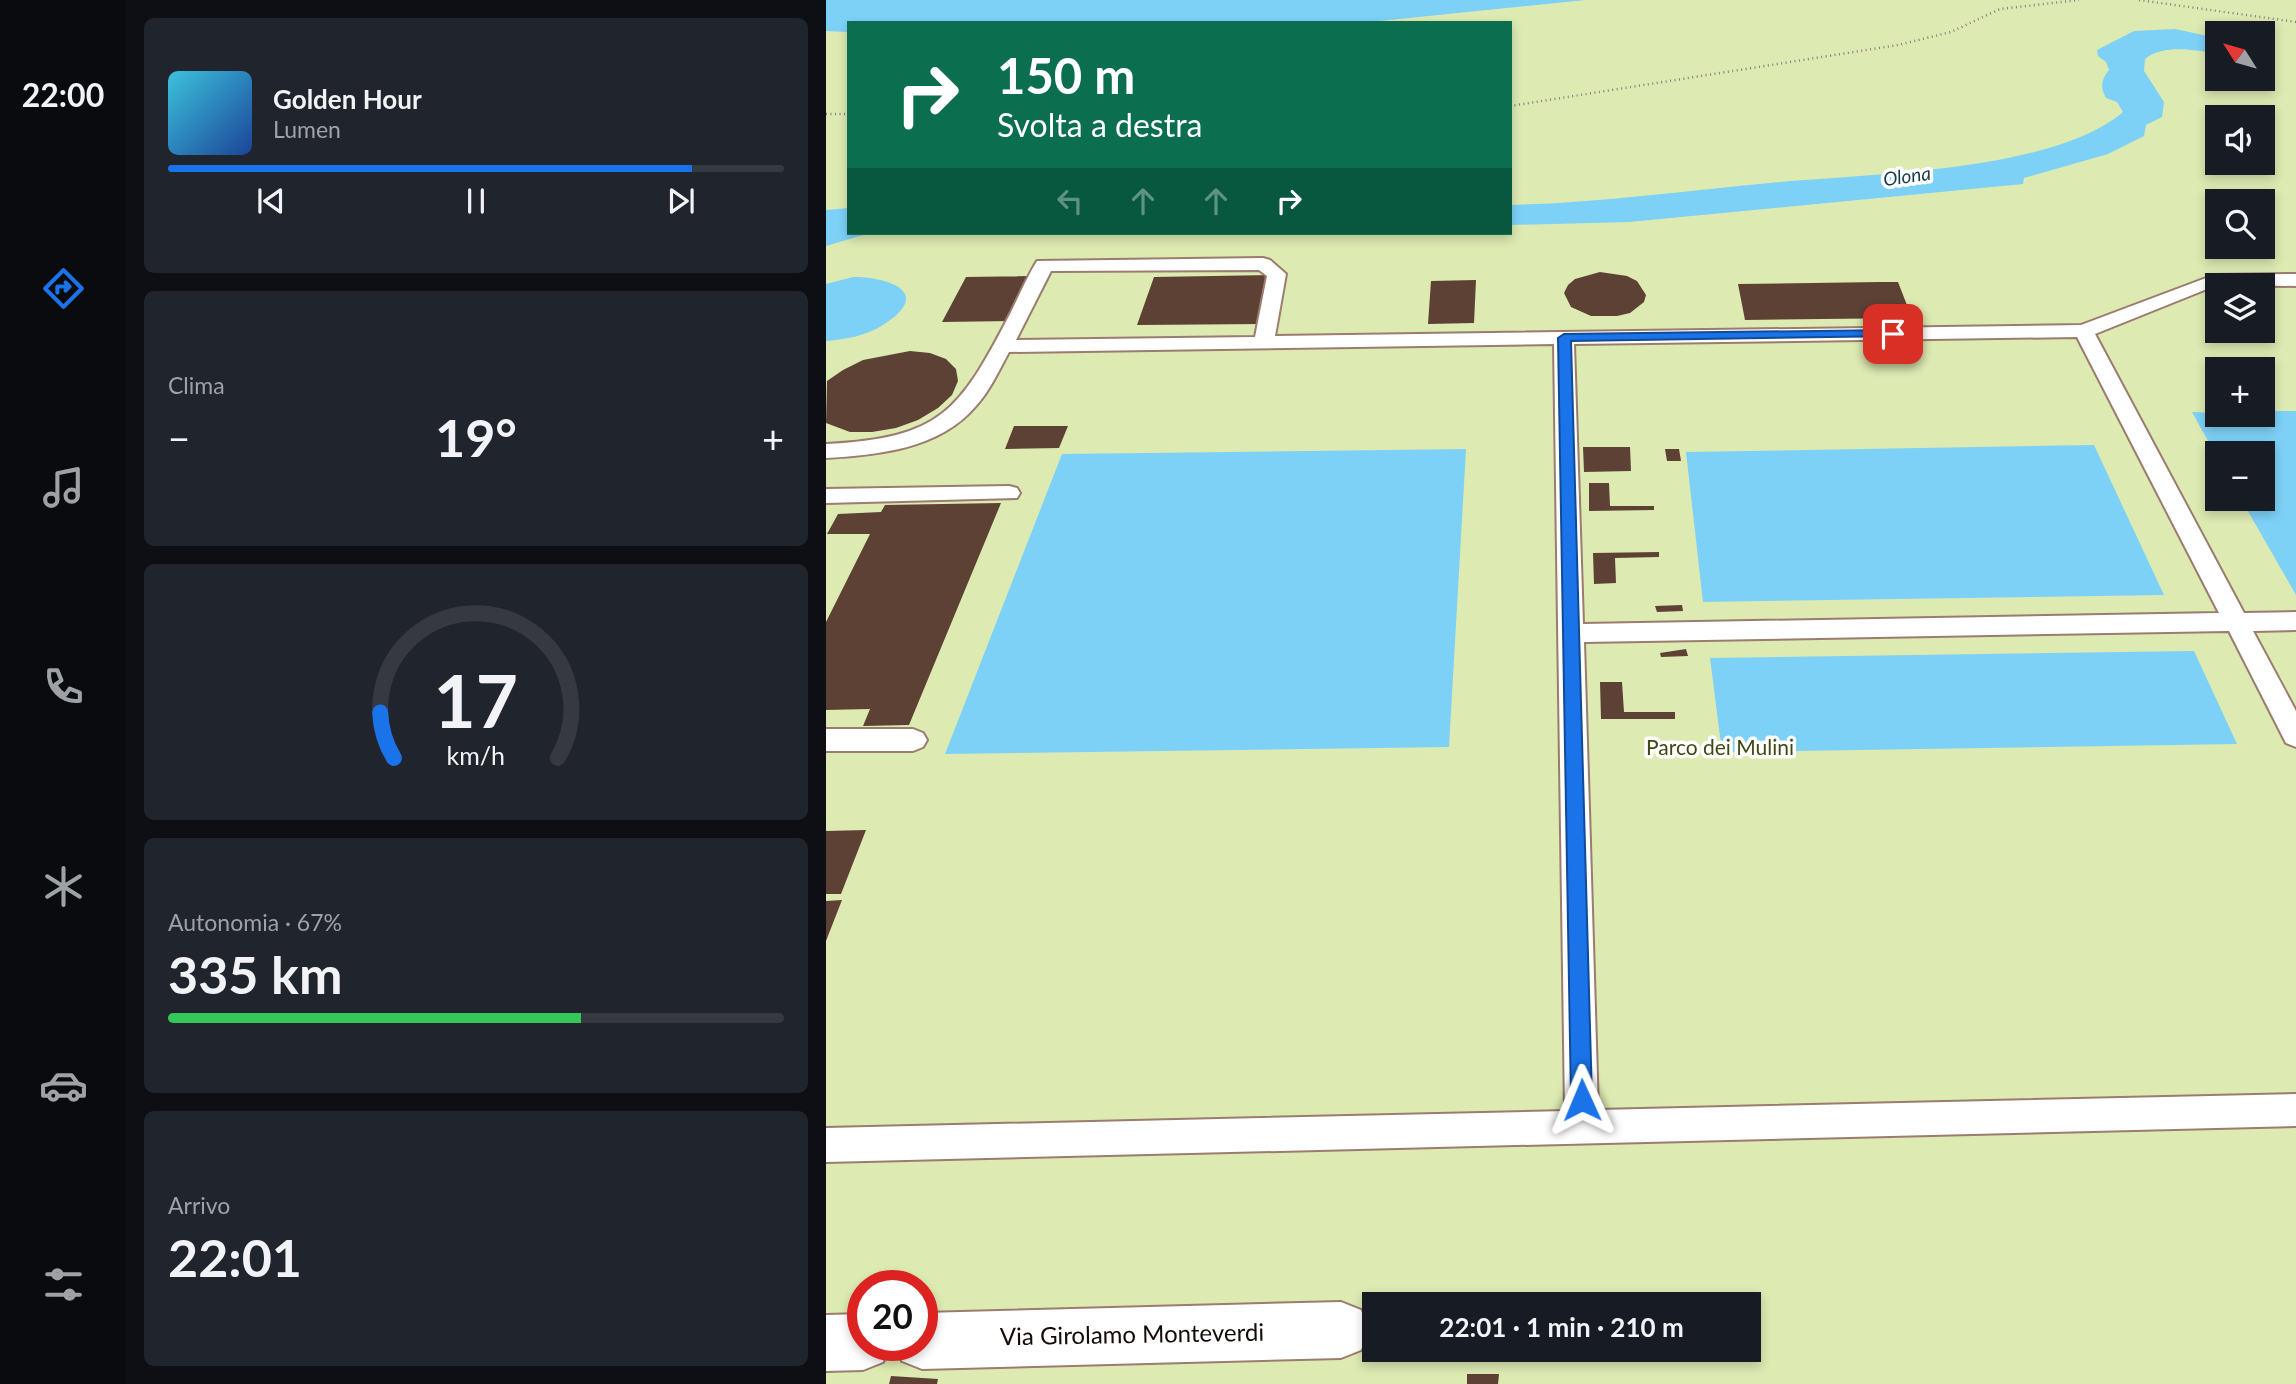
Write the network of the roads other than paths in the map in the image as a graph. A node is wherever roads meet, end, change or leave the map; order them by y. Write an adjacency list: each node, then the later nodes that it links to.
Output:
1 (2296, 280): 2 (lane)
2 (2084, 331): 3 (lane); 10 (lane)
3 (1564, 338): 4 (lane); 11 (lane)
4 (1264, 342): 5 (lane); 5 (lane)
5 (1003, 345): 6 (lane)
6 (826, 451)
7 (1009, 493): 8 (lane)
8 (826, 496)
9 (2296, 621): 10 (lane)
10 (2237, 622): 11 (lane); 12 (lane)
11 (1571, 634): 16 (lane)
12 (2296, 736)
13 (826, 740): 14 (lane)
14 (913, 740)
15 (2296, 1110): 16 (lane)
16 (1582, 1127): 17 (lane)
17 (826, 1145)
18 (1341, 1330): 19 (street, Via Girolamo Monteverdi)
19 (938, 1341)
20 (847, 1342): 21 (street)
21 (826, 1343)

